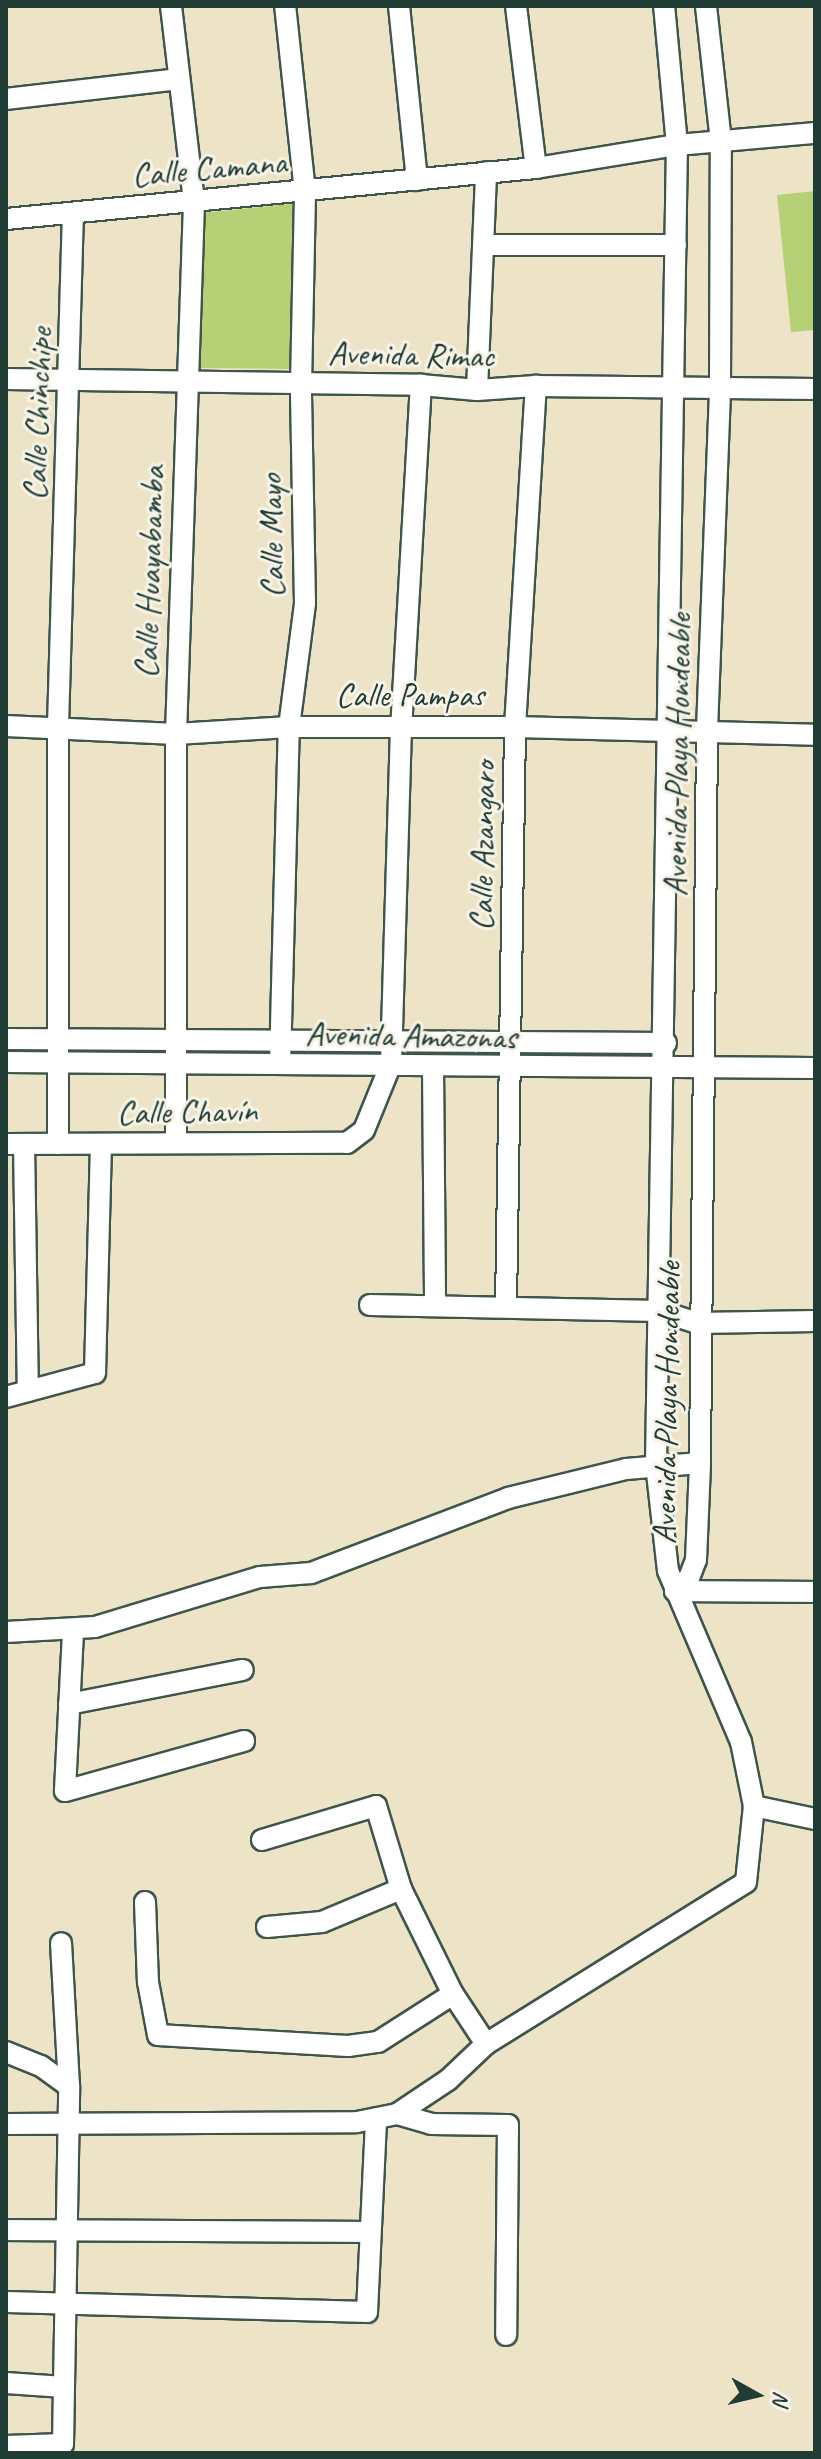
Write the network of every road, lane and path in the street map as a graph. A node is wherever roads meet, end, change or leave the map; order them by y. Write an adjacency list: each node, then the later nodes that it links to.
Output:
1 (171, 6): 7 (street, Calle Huayabamba)
2 (285, 6): 15 (street, Calle Mayo)
3 (399, 6): 14 (street)
4 (516, 6): 12 (street)
5 (664, 6): 11 (street, Avenida Playa Hondeable)
6 (706, 6): 10 (street, Avenida Playa Hondeable)
7 (178, 79): 8 (street); 16 (street, Calle Huayabamba)
8 (6, 99)
9 (815, 133): 10 (street, Calle Camana)
10 (721, 142): 11 (street, Calle Camana); 27 (street, Avenida Playa Hondeable)
11 (677, 145): 12 (street, Calle Camana); 20 (street, Avenida Playa Hondeable)
12 (536, 168): 13 (street, Calle Camana)
13 (486, 172): 14 (street, Calle Camana); 19 (street)
14 (417, 180): 15 (street, Calle Camana)
15 (305, 192): 16 (street, Calle Camana); 24 (street, Calle Mayo)
16 (194, 203): 17 (street, Calle Camana); 23 (street, Calle Huayabamba)
17 (73, 213): 18 (street, Calle Camana); 22 (street, Calle Chinchipe)
18 (6, 219)
19 (484, 245): 20 (street); 30 (street)
20 (676, 245): 28 (street, Avenida Playa Hondeable)
21 (6, 379): 22 (street, Avenida Rimac)
22 (71, 379): 23 (street, Avenida Rimac); 32 (street, Calle Chinchipe)
23 (186, 384): 24 (street, Avenida Rimac); 38 (street, Calle Huayabamba)
24 (301, 385): 25 (street, Avenida Rimac); 33 (street, Calle Mayo)
25 (421, 385): 30 (street, Avenida Rimac); 35 (street)
26 (536, 386): 28 (street, Avenida Rimac); 30 (street, Avenida Rimac); 34 (street, Calle Azangaro)
27 (720, 387): 28 (street, Avenida Rimac); 29 (street, Avenida Rimac); 37 (street, Avenida Playa Hondeable)
28 (675, 389): 36 (street, Avenida Playa Hondeable)
29 (815, 389)
30 (477, 390)
31 (6, 726): 32 (street, Calle Pampas)
32 (58, 726): 38 (street, Calle Pampas); 41 (street, Calle Chinchipe)
33 (289, 727): 35 (street, Calle Pampas); 38 (street, Calle Pampas); 43 (street, Calle Mayo)
34 (515, 727): 35 (street, Calle Pampas); 36 (street, Calle Pampas); 45 (street, Calle Azangaro)
35 (401, 730): 44 (street)
36 (667, 730): 37 (street, Calle Pampas); 46 (street, Avenida Playa Hondeable)
37 (707, 730): 39 (street, Calle Pampas); 56 (street, Avenida Playa Hondeable)
38 (176, 734): 42 (street, Calle Huayabamba)
39 (815, 735)
40 (6, 1039): 41 (street, Avenida Amazonas)
41 (54, 1039): 42 (street, Avenida Amazonas); 48 (street, Calle Chinchipe)
42 (177, 1040): 43 (street, Avenida Amazonas); 49 (street, Calle Huayabamba)
43 (283, 1041): 44 (street, Avenida Amazonas); 50 (street, Calle Mayo)
44 (392, 1041): 45 (street, Avenida Amazonas); 51 (street)
45 (511, 1042): 46 (street, Avenida Amazonas); 54 (street, Calle Azangaro)
46 (666, 1043): 55 (street, Avenida Playa Hondeable)
47 (6, 1062): 48 (street, Avenida Amazonas)
48 (54, 1062): 49 (street, Avenida Amazonas); 59 (street, Calle Chinchipe)
49 (177, 1064): 50 (street, Avenida Amazonas); 57 (street, Calle Huayabamba)
50 (280, 1064): 51 (street, Avenida Amazonas)
51 (391, 1064): 52 (street, Avenida Amazonas); 57 (street, Calle Chavín)
52 (433, 1066): 54 (street, Avenida Amazonas); 61 (street)
53 (815, 1068): 56 (street, Avenida Amazonas)
54 (510, 1069): 55 (street, Avenida Amazonas); 63 (street, Calle Azangaro)
55 (665, 1069): 56 (street, Avenida Amazonas); 64 (street, Avenida Playa Hondeable)
56 (705, 1069): 66 (street, Avenida Playa Hondeable)
57 (176, 1141): 60 (street, Calle Chavín)
58 (15, 1144): 59 (street, Calle Chavín); 67 (street)
59 (58, 1144): 60 (street, Calle Chavín)
60 (101, 1144): 67 (street)
61 (435, 1303): 62 (street); 63 (street)
62 (370, 1305)
63 (506, 1307): 64 (street)
64 (660, 1311): 66 (street); 70 (street, Avenida Playa Hondeable)
65 (815, 1321): 66 (street)
66 (698, 1323): 69 (street, Avenida Playa Hondeable)
67 (28, 1391): 68 (street)
68 (6, 1397)
69 (700, 1463): 70 (street); 71 (street, Avenida Playa Hondeable)
70 (656, 1464): 71 (street, Avenida Playa Hondeable); 74 (street)
71 (675, 1591): 72 (street); 78 (street)
72 (815, 1592)
73 (6, 1632): 74 (street)
74 (73, 1632): 76 (street)
75 (243, 1670): 76 (street)
76 (69, 1704): 77 (street)
77 (244, 1741)
78 (754, 1806): 79 (street); 86 (street)
79 (815, 1819)
80 (262, 1840): 81 (street)
81 (401, 1889): 83 (street); 85 (street)
82 (145, 1902): 85 (street)
83 (267, 1927)
84 (61, 1943): 88 (street)
85 (453, 1994): 86 (street)
86 (486, 2044): 89 (street)
87 (6, 2052): 88 (street)
88 (69, 2086): 92 (street)
89 (397, 2114): 90 (street); 98 (street)
90 (376, 2118): 92 (street); 95 (street)
91 (6, 2124): 92 (street)
92 (69, 2124): 94 (street)
93 (6, 2230): 94 (street)
94 (67, 2231): 95 (street); 96 (street)
95 (369, 2232): 96 (street)
96 (66, 2301): 97 (street); 100 (street)
97 (6, 2302)
98 (506, 2335)
99 (6, 2383): 100 (street)
100 (64, 2387): 101 (street)
101 (6, 2446)

